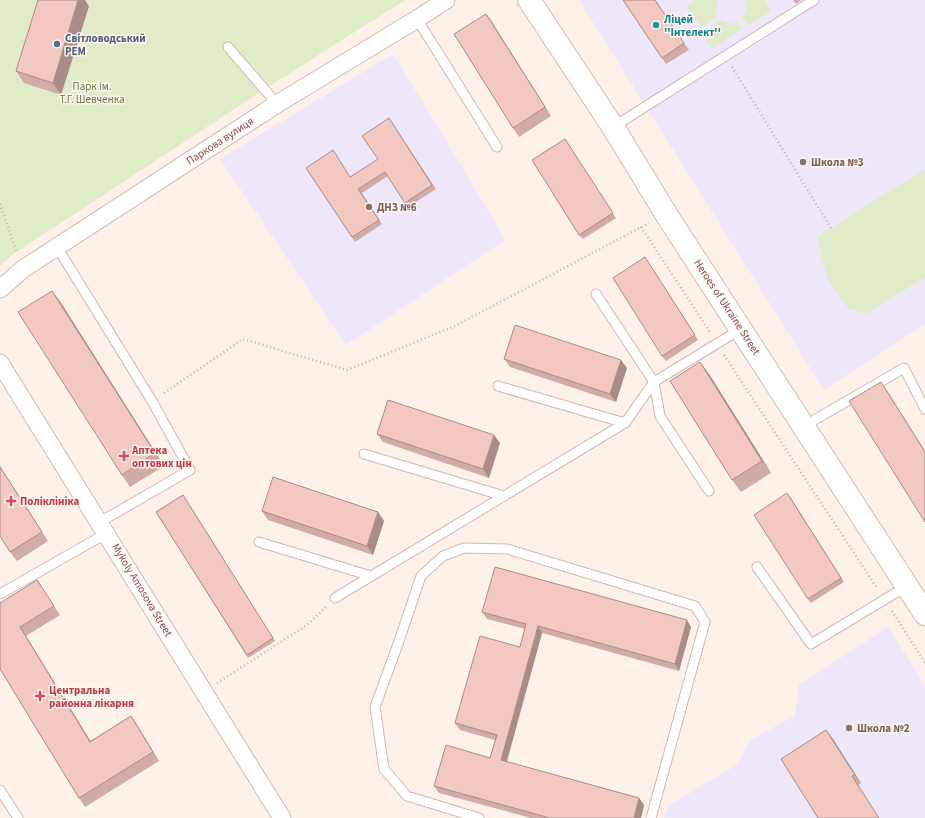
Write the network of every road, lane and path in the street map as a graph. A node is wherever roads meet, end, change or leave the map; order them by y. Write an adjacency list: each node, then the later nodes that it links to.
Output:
1 (446, 0): 4 (street, Паркова вулиця)
2 (529, 0): 8 (main road, Heroes of Ukraine Street)
3 (814, 0): 6 (lane)
4 (417, 19): 7 (street, Паркова вулиця); 9 (lane)
5 (228, 47): 7 (lane)
6 (725, 56): 8 (lane); 13 (path)
7 (277, 104): 14 (street, Паркова вулиця)
8 (613, 127): 11 (main road, Heroes of Ukraine Street)
9 (497, 147)
10 (0, 204): 15 (path)
11 (666, 214): 12 (path); 18 (main road, Heroes of Ukraine Street)
12 (641, 227): 19 (path); 23 (path)
13 (831, 228)
14 (57, 247): 15 (street, Паркова вулиця); 23 (lane)
15 (23, 269): 16 (street, Паркова вулиця)
16 (0, 289)
17 (596, 294): 21 (lane)
18 (741, 329): 19 (lane); 26 (main road, Heroes of Ukraine Street)
19 (717, 343): 21 (lane); 37 (path)
20 (0, 363): 30 (street, Mykoly Amosova Street)
21 (654, 382): 25 (lane); 28 (lane)
22 (498, 386): 25 (lane)
23 (152, 401): 30 (lane)
24 (925, 409): 26 (lane)
25 (625, 423): 29 (lane)
26 (804, 426): 34 (main road, Heroes of Ukraine Street)
27 (364, 454): 29 (lane)
28 (709, 491)
29 (504, 496): 33 (lane)
30 (103, 527): 35 (lane); 40 (street, Mykoly Amosova Street)
31 (259, 542): 33 (lane)
32 (757, 567): 37 (lane)
33 (371, 576): 36 (lane)
34 (907, 586): 37 (lane); 38 (main road, Heroes of Ukraine Street)
35 (0, 594)
36 (335, 598): 40 (path)
37 (885, 600): 39 (path)
38 (925, 614)
39 (925, 663)
40 (203, 692): 43 (street, Mykoly Amosova Street)
41 (0, 790): 42 (lane)
42 (18, 818)
43 (282, 818)
44 (479, 818): 45 (lane)
45 (651, 818)

